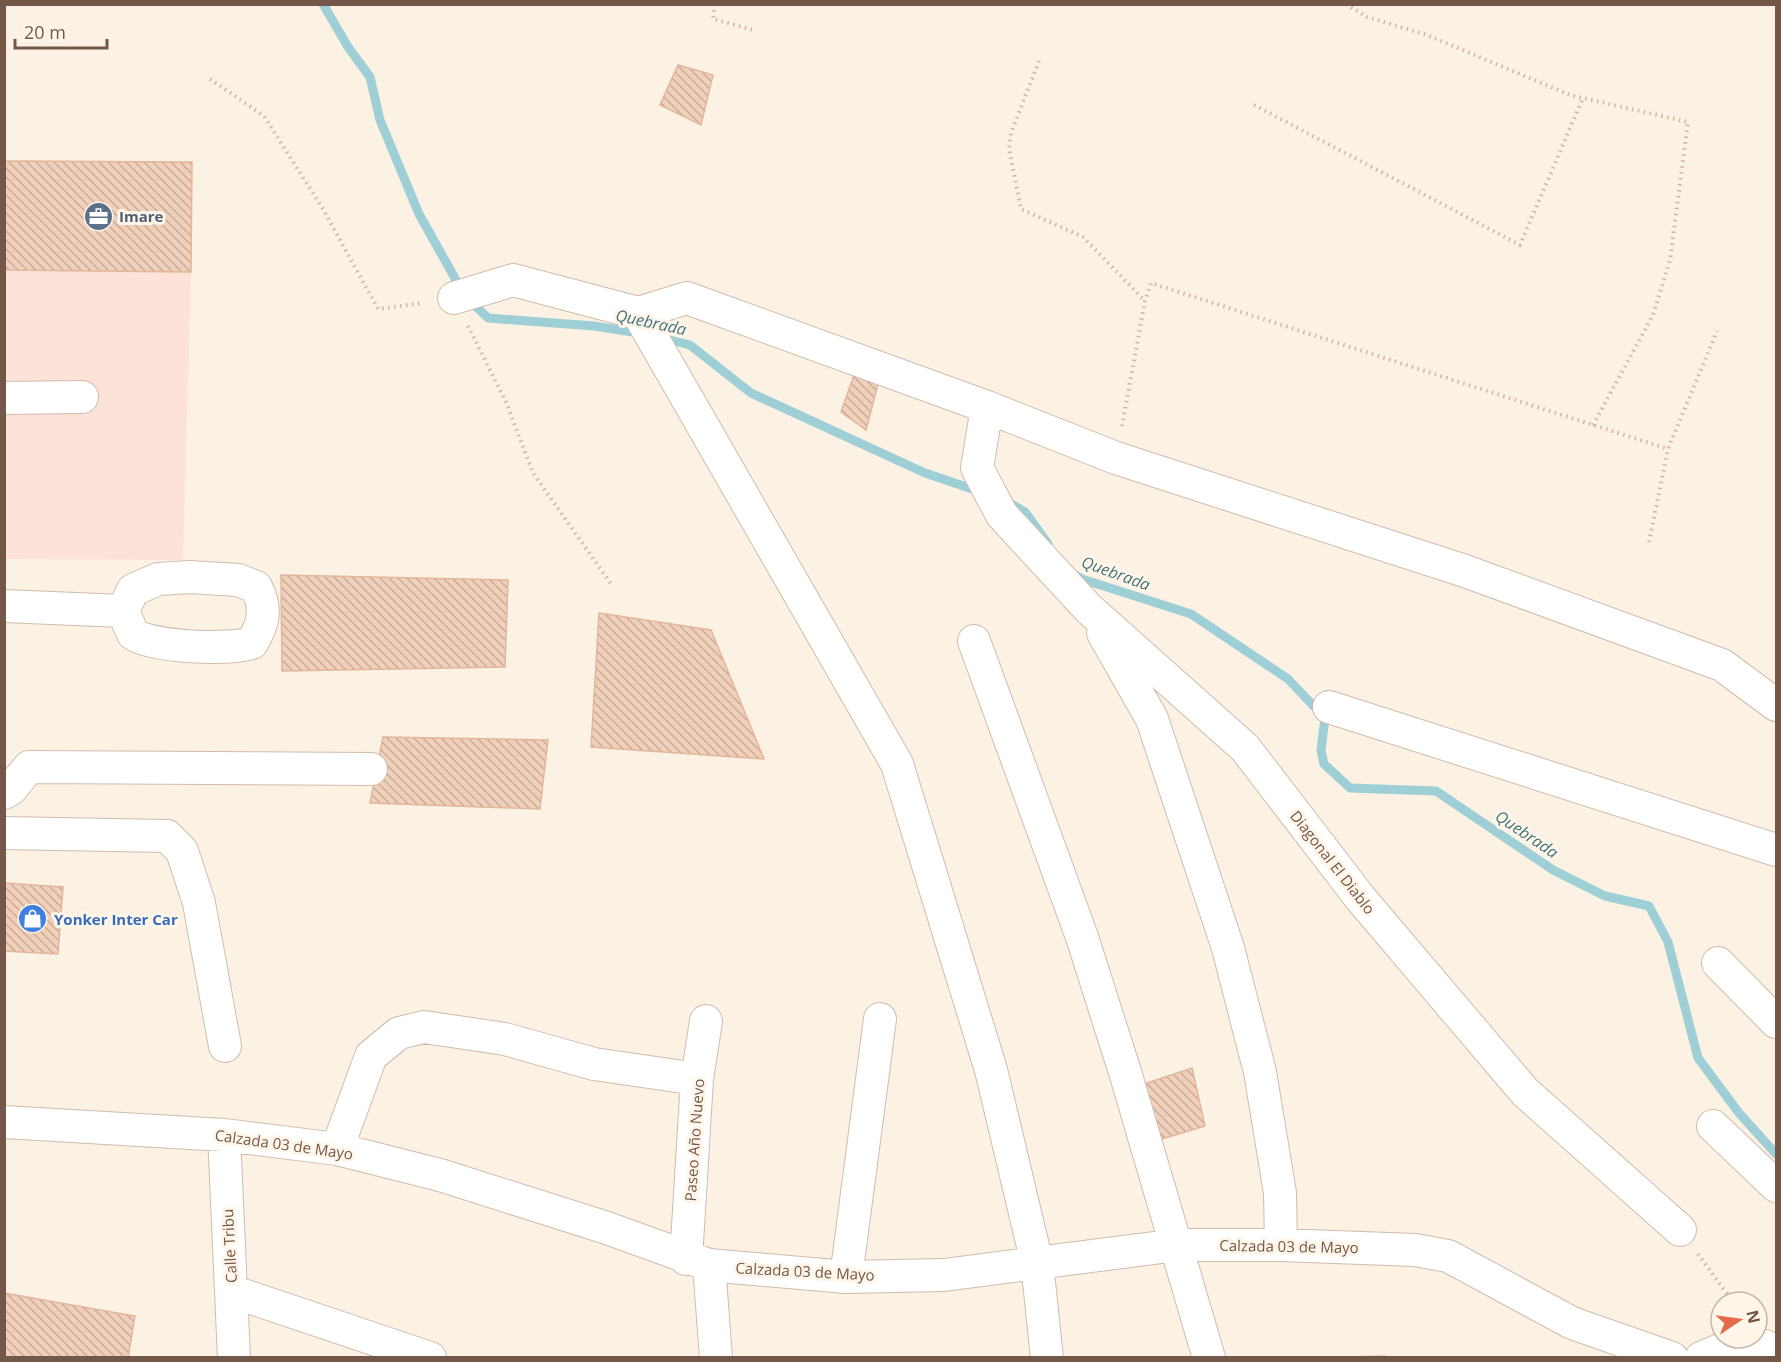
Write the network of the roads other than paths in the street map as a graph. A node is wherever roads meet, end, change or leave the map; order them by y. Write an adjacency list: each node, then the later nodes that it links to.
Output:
1 (465, 295): 2 (street)
2 (648, 330): 5 (street); 31 (street)
3 (82, 397): 4 (street)
4 (4, 398)
5 (987, 407): 7 (street, Diagonal El Diablo); 10 (street)
6 (4, 606): 8 (street)
7 (1089, 609): 27 (street, Diagonal El Diablo); 29 (street)
8 (123, 611)
9 (974, 641): 28 (street)
10 (1776, 705)
11 (1329, 707): 15 (street)
12 (371, 769): 13 (street)
13 (4, 793)
14 (4, 833): 20 (street)
15 (1776, 850)
16 (1718, 963): 19 (street)
17 (880, 1019): 32 (street)
18 (706, 1020): 21 (street, Paseo Año Nuevo)
19 (1776, 1022)
20 (225, 1046)
21 (697, 1079): 25 (street); 30 (street, Paseo Año Nuevo)
22 (4, 1122): 24 (street, Calzada 03 de Mayo)
23 (1713, 1126): 26 (street)
24 (224, 1135): 25 (street, Calzada 03 de Mayo); 33 (street, Calle Tribu)
25 (337, 1149): 30 (street, Calzada 03 de Mayo)
26 (1776, 1186)
27 (1680, 1230)
28 (1177, 1245): 29 (street, Calzada 03 de Mayo); 31 (street, Calzada 03 de Mayo); 39 (street)
29 (1281, 1245): 40 (street, Calzada 03 de Mayo)
30 (698, 1262): 32 (street, Calzada 03 de Mayo); 37 (street, Paseo Año Nuevo)
31 (1036, 1263): 32 (street, Calzada 03 de Mayo); 38 (street)
32 (846, 1277)
33 (231, 1291): 35 (street, Calle Tribu); 36 (street)
34 (1771, 1352): 41 (street)
35 (234, 1358)
36 (430, 1358)
37 (716, 1358)
38 (1047, 1358)
39 (1209, 1358)
40 (1672, 1358)
41 (1701, 1358)

